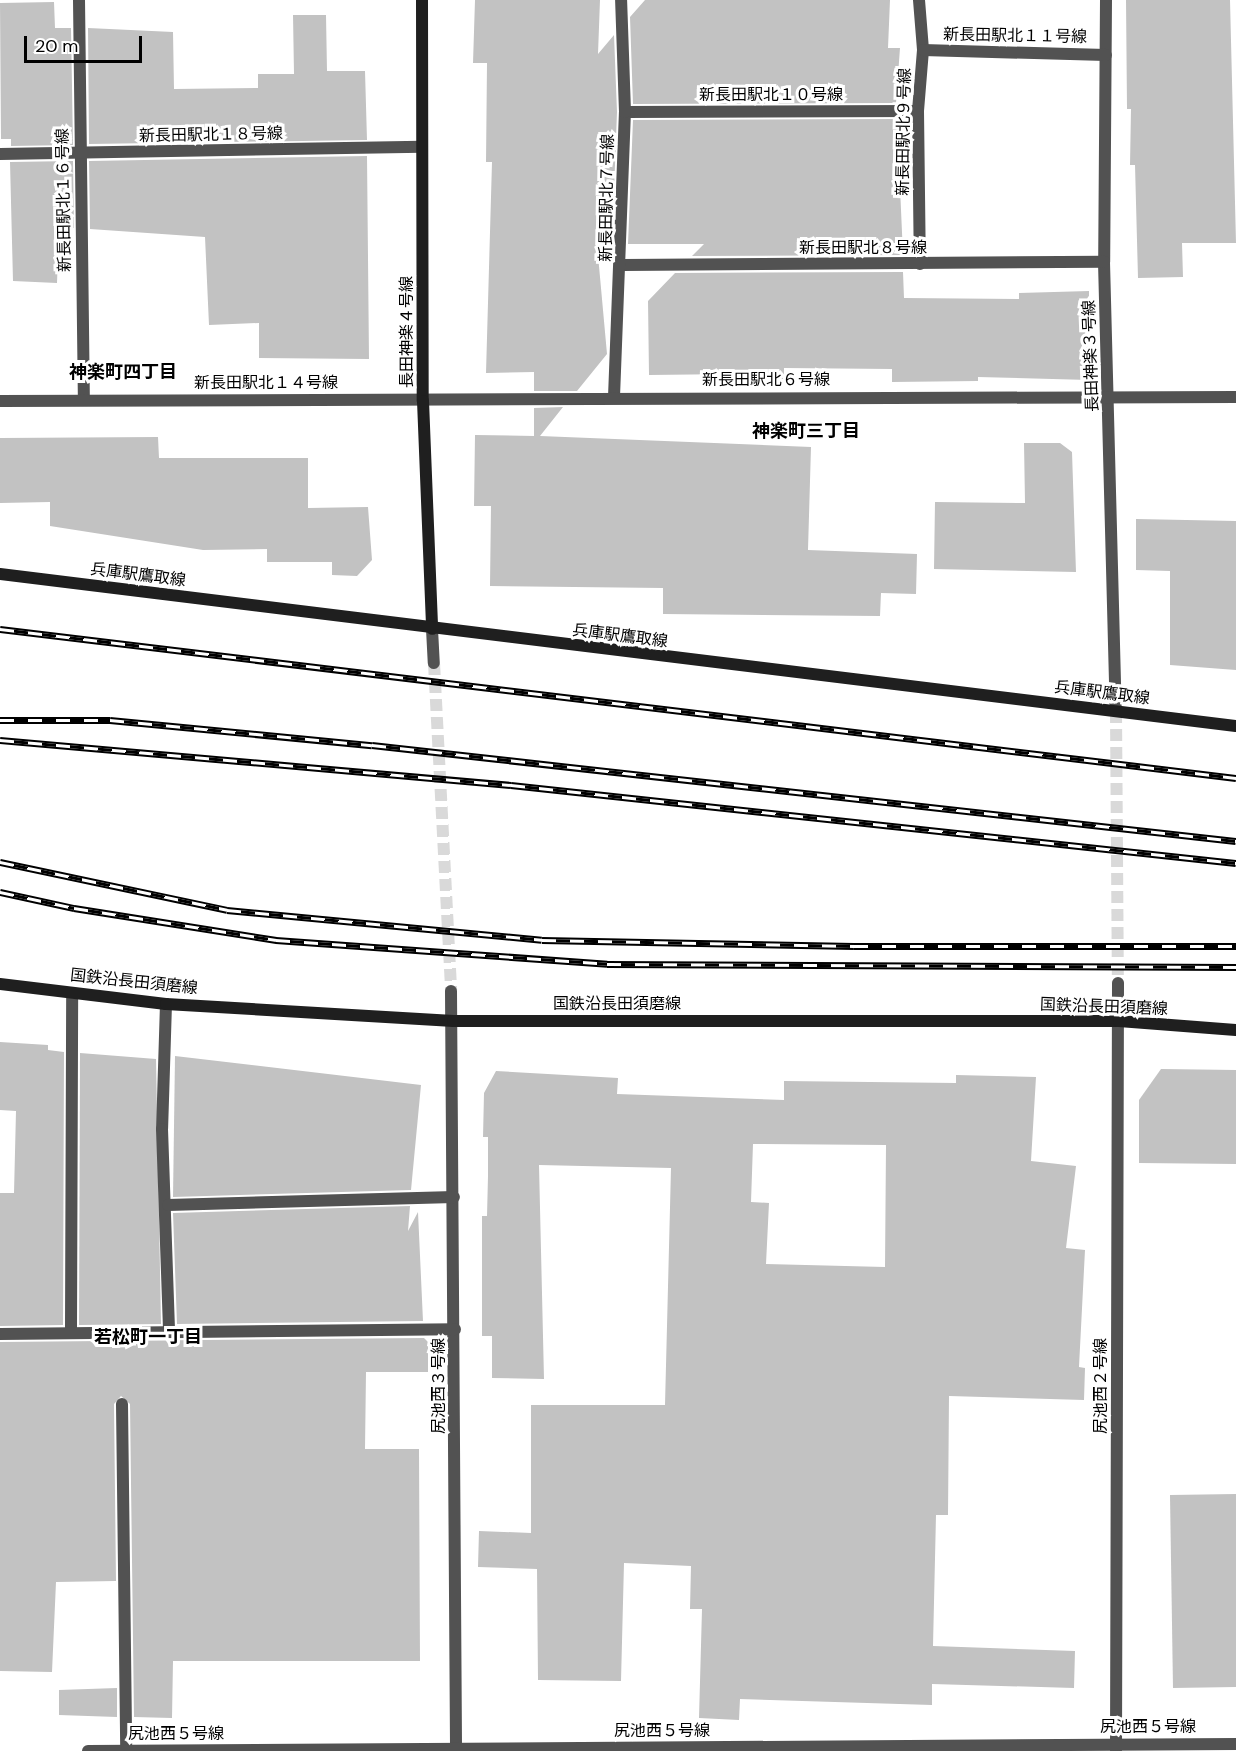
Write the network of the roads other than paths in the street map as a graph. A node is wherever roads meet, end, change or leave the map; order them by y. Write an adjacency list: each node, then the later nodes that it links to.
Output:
1 (79, 0): 12 (street, 新長田駅北１６号線)
2 (422, 0): 10 (street, 長田神楽４号線)
3 (621, 0): 8 (street, 新長田駅北７号線)
4 (919, 0): 6 (street, 新長田駅北９号線)
5 (1106, 0): 7 (street, 長田神楽３号線)
6 (923, 50): 7 (street, 新長田駅北１１号線); 9 (street, 新長田駅北９号線)
7 (1106, 55): 13 (street, 長田神楽３号線)
8 (625, 111): 9 (street, 新長田駅北１０号線); 15 (street, 新長田駅北７号線)
9 (918, 111): 14 (street, 新長田駅北９号線)
10 (423, 147): 12 (street, 新長田駅北１８号線); 20 (street, 長田神楽４号線)
11 (0, 154): 12 (street, 新長田駅北１８号線)
12 (79, 154): 19 (street, 新長田駅北１６号線)
13 (1104, 262): 14 (street, 新長田駅北８号線); 16 (street, 長田神楽３号線)
14 (920, 264): 15 (street, 新長田駅北８号線)
15 (622, 265): 17 (street, 新長田駅北７号線)
16 (1110, 395): 17 (street, 新長田駅北６号線); 18 (street, 新長田駅北６号線); 25 (street, 長田神楽３号線)
17 (614, 397): 20 (street, 新長田駅北６号線)
18 (1236, 397)
19 (84, 399): 20 (street, 新長田駅北１４号線); 21 (street, 新長田駅北１４号線)
20 (423, 400): 23 (street, 長田神楽４号線)
21 (0, 401)
22 (0, 574): 23 (street, 兵庫駅鷹取線)
23 (432, 629): 24 (street, 長田神楽４号線); 25 (street, 兵庫駅鷹取線)
24 (434, 663)
25 (1116, 711): 26 (street, 兵庫駅鷹取線)
26 (1236, 726)
27 (1118, 983): 33 (street)
28 (0, 984): 30 (street, 国鉄沿長田須磨線)
29 (451, 991): 32 (street)
30 (72, 993): 31 (street, 国鉄沿長田須磨線); 38 (street)
31 (166, 1004): 32 (street, 国鉄沿長田須磨線); 36 (street)
32 (453, 1021): 33 (street, 国鉄沿長田須磨線); 35 (street, 尻池西３号線)
33 (1119, 1021): 34 (street, 国鉄沿長田須磨線); 43 (street, 尻池西２号線)
34 (1236, 1030)
35 (454, 1197): 36 (street); 37 (street, 尻池西３号線)
36 (168, 1205): 39 (street)
37 (455, 1329): 39 (street); 45 (street, 尻池西３号線)
38 (71, 1330): 39 (street); 40 (street)
39 (169, 1330)
40 (0, 1334)
41 (122, 1404): 47 (street)
42 (1236, 1744): 43 (street, 尻池西５号線)
43 (1116, 1747): 44 (street, 尻池西５号線)
44 (765, 1749): 45 (street, 尻池西５号線)
45 (456, 1750): 48 (street, 尻池西５号線)
46 (88, 1751): 47 (street, 尻池西５号線)
47 (126, 1751): 48 (street, 尻池西５号線)
48 (167, 1751)

